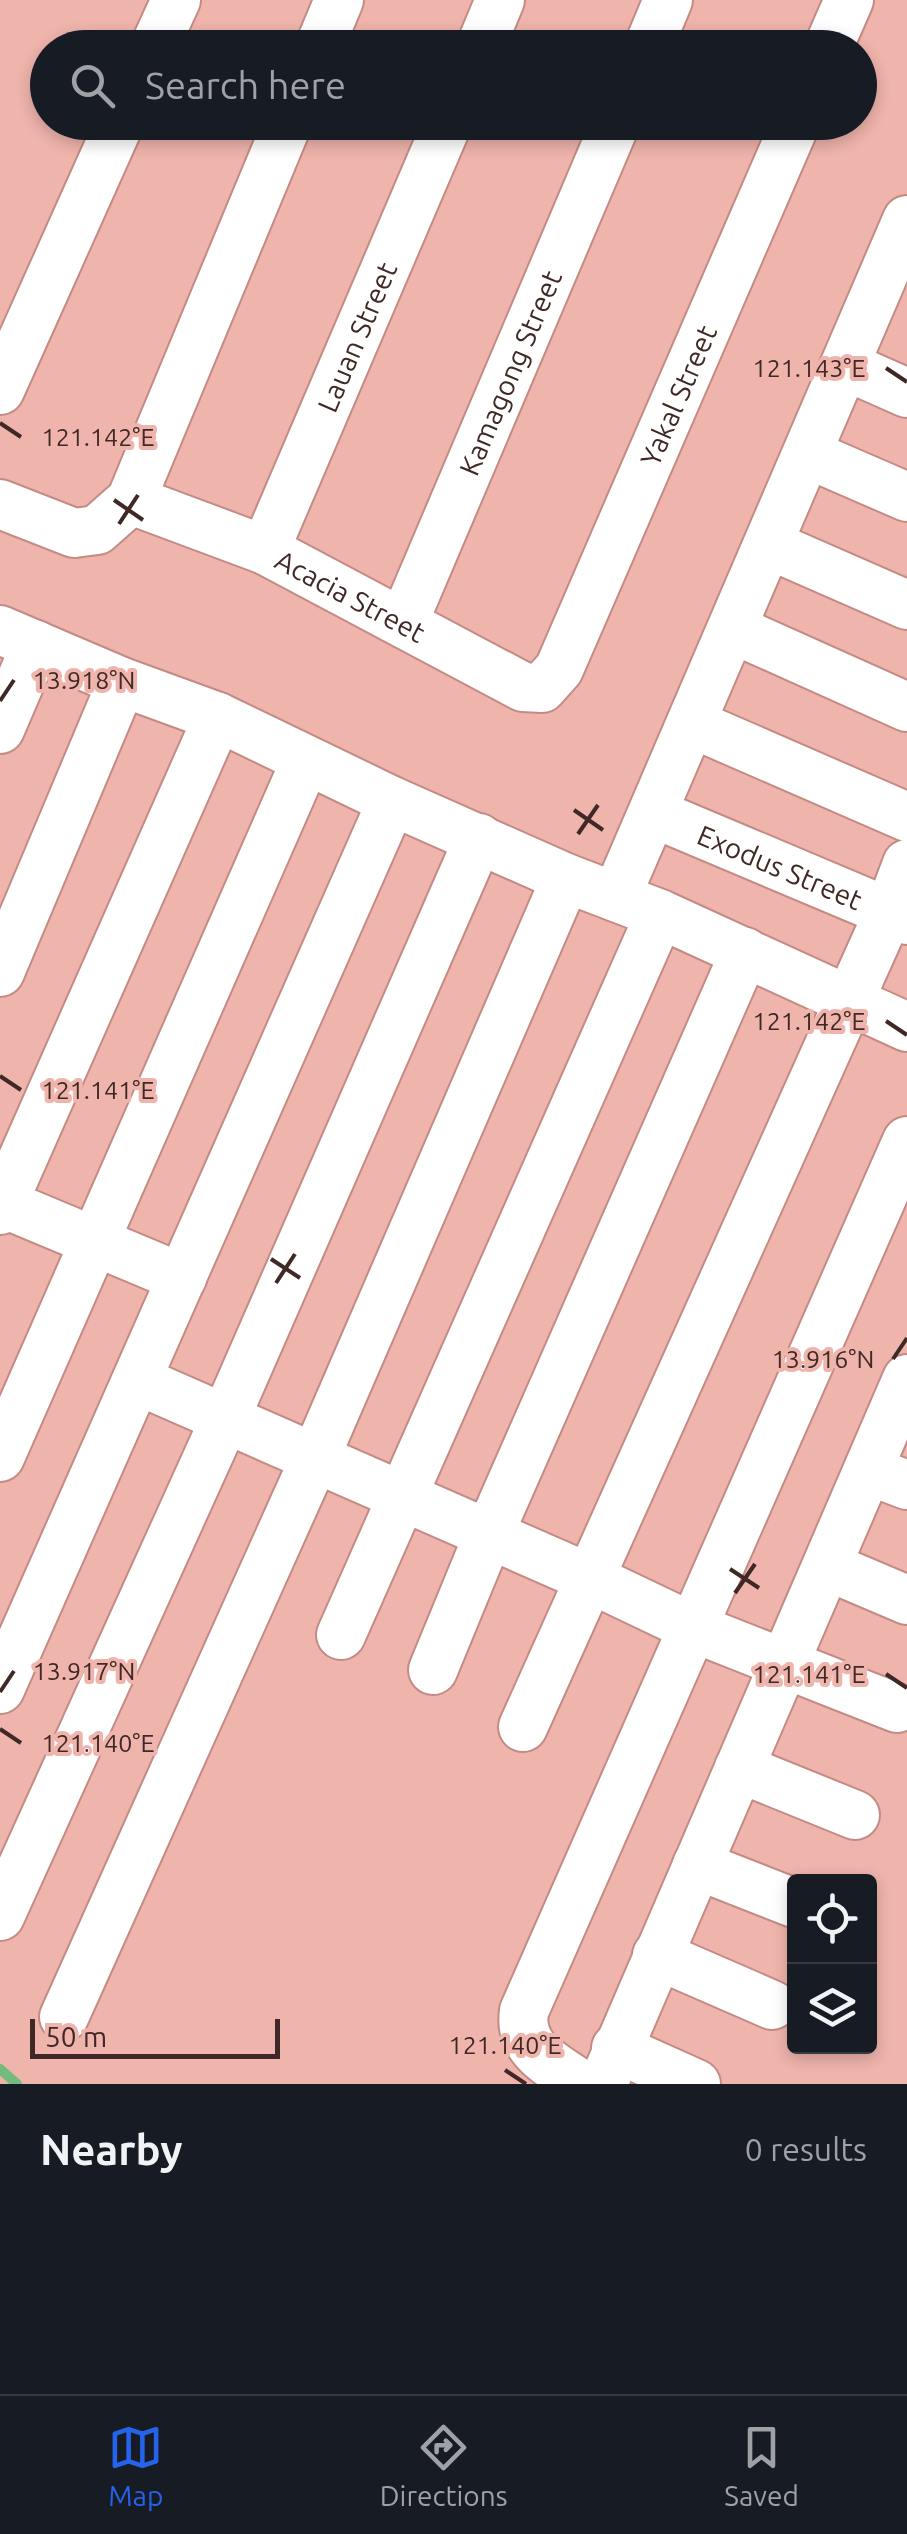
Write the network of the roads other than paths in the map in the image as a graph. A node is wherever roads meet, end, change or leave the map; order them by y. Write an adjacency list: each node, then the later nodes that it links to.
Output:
1 (176, 0): 6 (street)
2 (338, 0): 7 (street)
3 (500, 0): 8 (street)
4 (668, 0): 9 (street)
5 (849, 0): 10 (street)
6 (162, 30)
7 (326, 30)
8 (488, 30)
9 (656, 30)
10 (836, 30)
11 (112, 140): 19 (street)
12 (280, 140): 23 (street)
13 (440, 140): 26 (street, Lauan Street)
14 (608, 140): 28 (street, Kamagong Street)
15 (788, 140): 31 (street, Yakal Street)
16 (907, 220): 17 (street)
17 (894, 286): 18 (street)
18 (846, 366): 20 (street); 21 (street)
19 (0, 390)
20 (907, 393)
21 (808, 454): 22 (street); 25 (street)
22 (907, 498)
23 (130, 500): 24 (street); 26 (street, Acacia Street)
24 (0, 504)
25 (770, 545): 27 (street); 29 (street)
26 (265, 550): 28 (street, Acacia Street)
27 (907, 604)
28 (404, 622): 31 (street, Acacia Street)
29 (733, 629): 33 (street); 35 (street)
30 (18, 638): 32 (street); 36 (street)
31 (560, 669)
32 (122, 682): 34 (street); 48 (street)
33 (907, 707)
34 (218, 717): 37 (street); 52 (street)
35 (691, 724): 39 (street); 40 (street)
36 (0, 730)
37 (306, 760): 38 (street); 53 (street)
38 (392, 801): 41 (street); 54 (street)
39 (653, 813): 44 (street); 46 (street, Exodus Street)
40 (907, 817)
41 (479, 838): 43 (street); 57 (street)
42 (907, 864): 46 (street)
43 (566, 878): 44 (street); 59 (street)
44 (616, 897): 45 (street)
45 (660, 914): 47 (street); 61 (street)
46 (898, 916): 49 (street)
47 (745, 952): 49 (street); 62 (street)
48 (0, 972)
49 (850, 1000): 50 (street); 64 (street)
50 (907, 1027)
51 (907, 1140): 66 (street)
52 (1, 1205): 53 (street)
53 (94, 1244): 54 (street); 58 (street)
54 (182, 1278): 56 (street)
55 (907, 1379): 60 (street)
56 (137, 1380): 57 (street); 70 (street)
57 (225, 1419): 59 (street); 77 (street)
58 (0, 1458)
59 (316, 1458): 61 (street); 80 (street)
60 (888, 1477): 63 (street)
61 (401, 1495): 62 (street); 67 (street)
62 (489, 1534): 64 (street); 69 (street)
63 (827, 1566): 65 (street); 68 (street)
64 (589, 1578): 66 (street); 72 (street)
65 (907, 1600)
66 (694, 1628): 68 (street); 82 (street)
67 (340, 1635)
68 (784, 1666): 71 (street); 73 (street)
69 (433, 1670)
70 (0, 1689)
71 (897, 1708)
72 (523, 1728)
73 (740, 1768): 74 (street); 75 (street)
74 (855, 1815)
75 (697, 1866): 76 (street); 78 (street)
76 (787, 1900)
77 (0, 1916)
78 (657, 1955): 79 (street); 81 (street)
79 (772, 2005)
80 (64, 2017)
81 (610, 2066): 83 (street)
82 (580, 2084)
83 (696, 2084)

